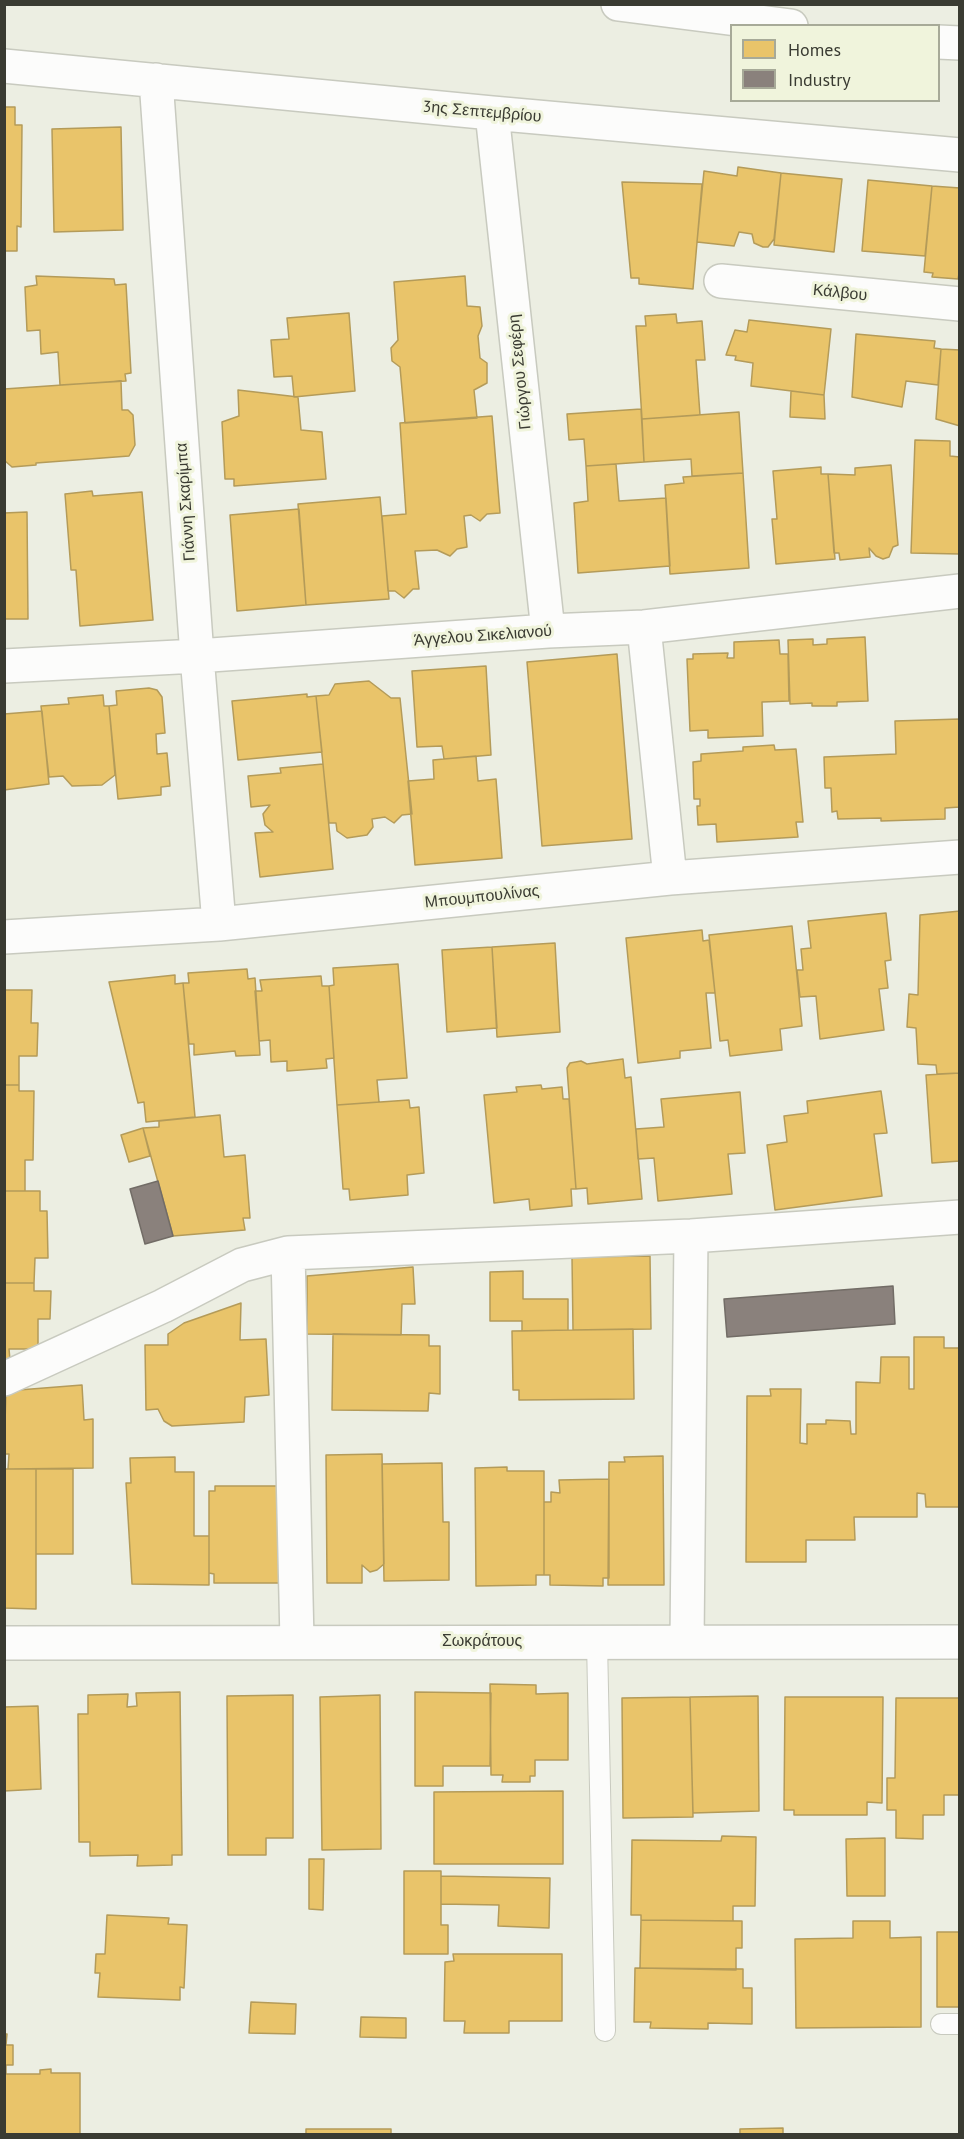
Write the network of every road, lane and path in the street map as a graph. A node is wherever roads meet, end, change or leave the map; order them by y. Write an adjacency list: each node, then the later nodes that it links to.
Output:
1 (627, 5): 2 (street)
2 (775, 24)
3 (940, 42): 4 (street)
4 (960, 43)
5 (4, 66): 6 (street, 3ης Σεπτεμβρίου)
6 (156, 80): 7 (street, 3ης Σεπτεμβρίου); 14 (street, Γιάννη Σκαρίμπα)
7 (492, 113): 8 (street, 3ης Σεπτεμβρίου); 13 (street, Γιώργου Σεφέρη)
8 (960, 155)
9 (721, 281): 10 (street, Κάλβου)
10 (960, 304)
11 (960, 591): 12 (street, Άγγελου Σικελιανού)
12 (644, 627): 13 (street, Άγγελου Σικελιανού); 17 (street)
13 (548, 631): 14 (street, Άγγελου Σικελιανού)
14 (197, 657): 15 (street, Άγγελου Σικελιανού); 18 (street, Γιάννη Σκαρίμπα)
15 (4, 666)
16 (960, 857): 17 (street, Μπουμπουλίνας)
17 (670, 878): 18 (street, Μπουμπουλίνας)
18 (219, 924): 19 (street, Μπουμπουλίνας)
19 (4, 937)
20 (960, 1217): 21 (street)
21 (691, 1236): 22 (street); 26 (street)
22 (288, 1253): 23 (street); 24 (street)
23 (4, 1379)
24 (297, 1641): 25 (street, Σωκράτους); 28 (street, Σωκράτους)
25 (597, 1641): 26 (street, Σωκράτους); 29 (lane)
26 (687, 1641): 27 (street, Σωκράτους)
27 (960, 1642)
28 (4, 1643)
29 (605, 2031)

